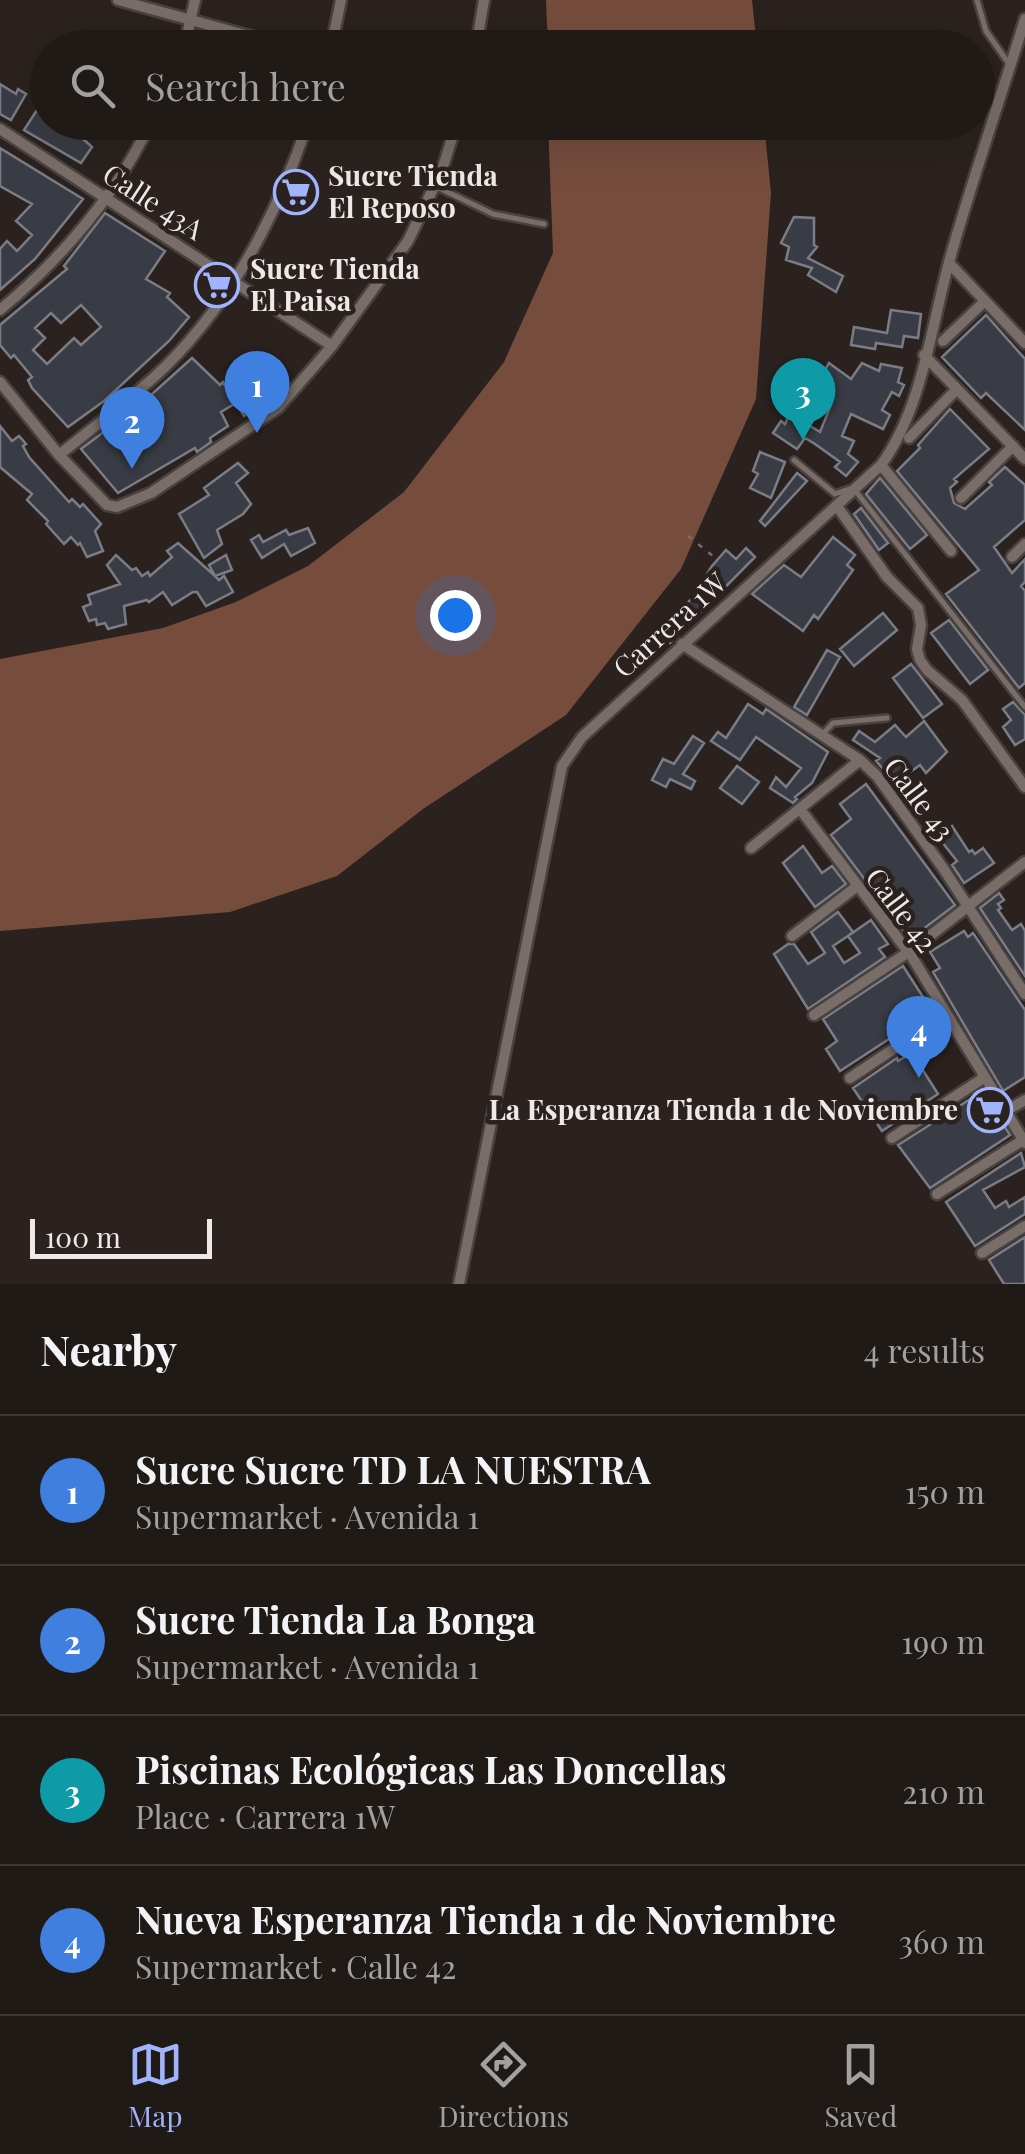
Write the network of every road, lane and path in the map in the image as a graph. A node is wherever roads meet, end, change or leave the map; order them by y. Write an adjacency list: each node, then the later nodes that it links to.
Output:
1 (118, 0): 7 (street)
2 (195, 0): 7 (street)
3 (341, 0): 10 (street)
4 (484, 0): 11 (street)
5 (977, 0): 12 (lane)
6 (1025, 19): 14 (street, Carrera 1W)
7 (191, 20): 8 (street); 9 (street)
8 (188, 30)
9 (227, 30)
10 (335, 30)
11 (479, 30)
12 (986, 30)
13 (995, 44): 15 (lane)
14 (1020, 46): 15 (street, Carrera 1W)
15 (1010, 65): 16 (street, Carrera 1W)
16 (995, 109)
17 (0, 129): 23 (street, Calle 43A)
18 (143, 140): 23 (street)
19 (302, 140): 26 (street)
20 (451, 140): 22 (street)
21 (985, 140): 25 (street, Carrera 1W)
22 (434, 186): 24 (lane); 31 (street)
23 (105, 199): 26 (street, Calle 43A); 28 (street)
24 (544, 224)
25 (949, 263): 27 (street); 32 (street, Carrera 1W)
26 (234, 281): 31 (street, Calle 43A); 37 (street)
27 (985, 302): 29 (street); 30 (street)
28 (0, 310)
29 (943, 341)
30 (1025, 343)
31 (332, 346): 37 (street)
32 (924, 355): 34 (street); 40 (street, Carrera 1W)
33 (0, 382): 37 (street)
34 (957, 389): 35 (street); 36 (street)
35 (909, 438)
36 (1013, 446): 38 (street); 42 (street)
37 (59, 454)
38 (1025, 458)
39 (794, 460): 41 (lane)
40 (880, 464): 41 (street, Carrera 1W); 46 (street)
41 (856, 488): 43 (street, Carrera 1W); 50 (lane)
42 (960, 498)
43 (837, 506): 49 (street, Carrera 1W); 54 (street)
44 (688, 536): 48 (path)
45 (1025, 544): 47 (street)
46 (950, 551)
47 (1012, 557)
48 (718, 560)
49 (682, 644): 52 (street, Calle 43); 74 (street, Carrera 1W)
50 (1025, 707)
51 (887, 718): 52 (lane)
52 (822, 735): 53 (street, Calle 43)
53 (860, 760): 55 (street); 59 (street, Calle 43)
54 (1025, 787)
55 (800, 809): 56 (street); 58 (street, Calle 42)
56 (751, 848)
57 (1025, 862): 59 (street)
58 (856, 887): 60 (street); 61 (street, Calle 42)
59 (968, 906): 61 (street); 62 (street, Calle 43)
60 (792, 936)
61 (908, 952): 63 (street, Calle 42); 64 (street)
62 (1025, 994)
63 (946, 1014): 65 (street, Calle 42); 66 (street)
64 (814, 1015)
65 (985, 1077): 68 (street, Calle 42); 69 (street)
66 (850, 1078)
67 (1025, 1100): 68 (street)
68 (1006, 1112): 70 (street, Calle 42)
69 (892, 1138)
70 (1024, 1142): 71 (street)
71 (937, 1194)
72 (1025, 1226): 73 (street)
73 (982, 1253)
74 (459, 1284)

